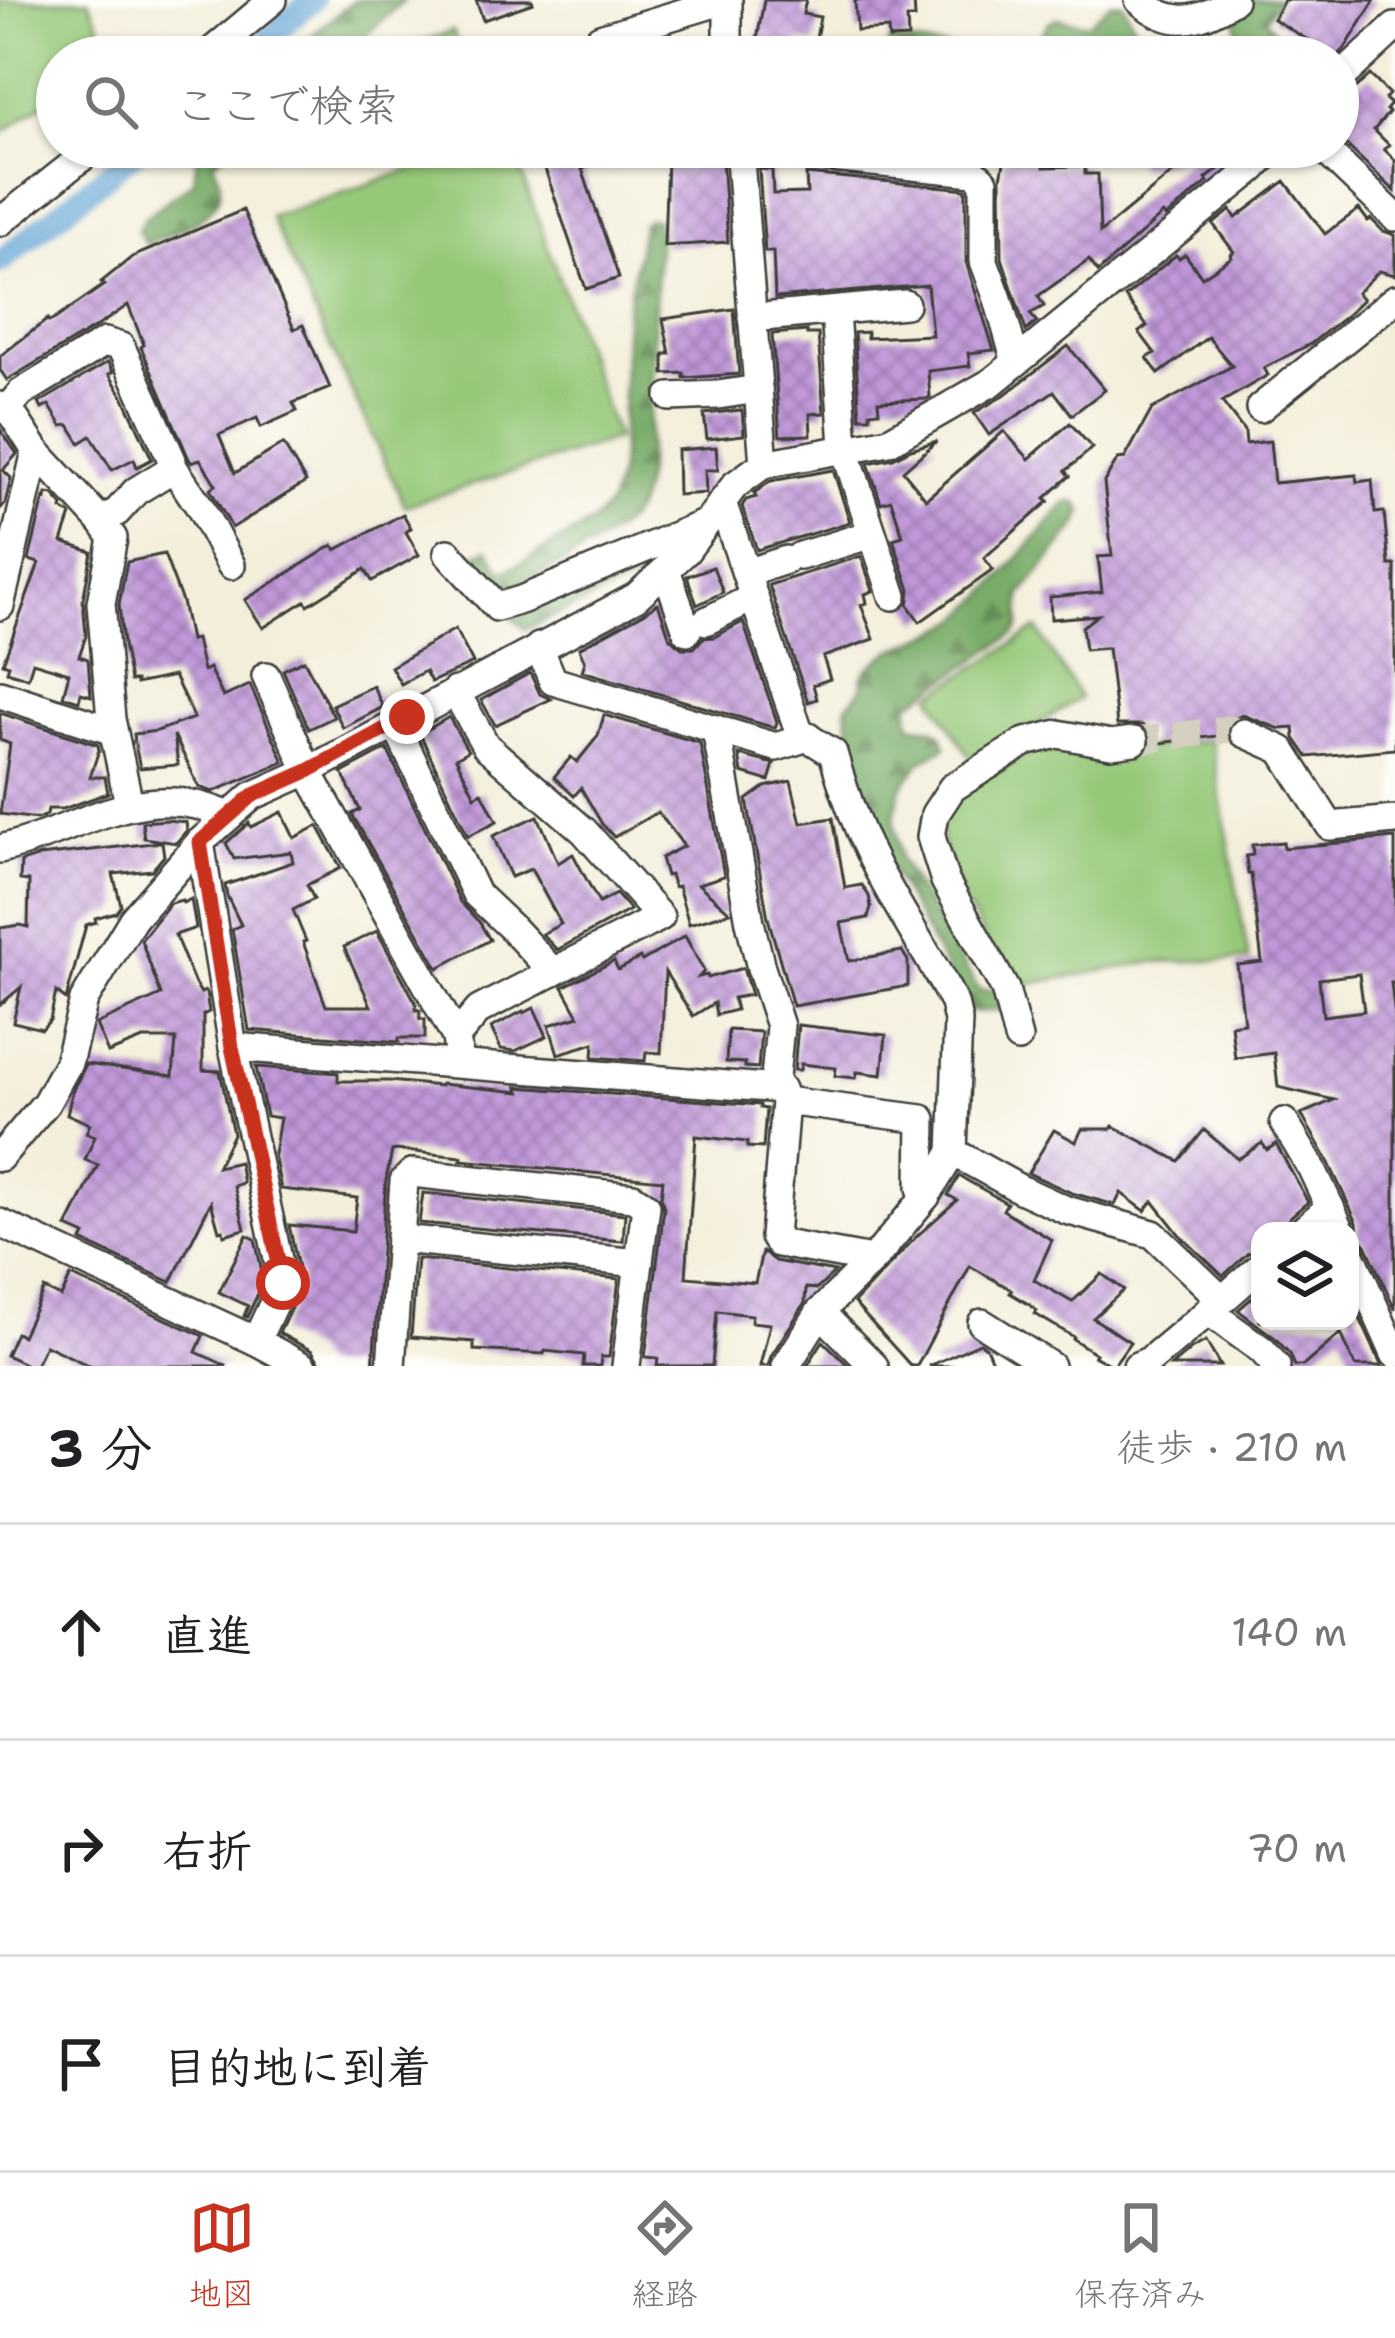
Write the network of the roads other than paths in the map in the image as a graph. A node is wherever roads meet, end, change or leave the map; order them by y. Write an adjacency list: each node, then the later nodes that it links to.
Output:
1 (273, 0): 6 (street)
2 (727, 0): 7 (street); 8 (street)
3 (1139, 0): 4 (street)
4 (1233, 0)
5 (1395, 27): 9 (street)
6 (231, 36)
7 (607, 36)
8 (728, 36)
9 (1359, 60)
10 (68, 168): 16 (street)
11 (741, 168): 20 (street)
12 (965, 168): 21 (street)
13 (1244, 168): 21 (street)
14 (1344, 168): 15 (street)
15 (1395, 217)
16 (0, 222)
17 (1395, 299): 25 (street)
18 (905, 304): 19 (street)
19 (835, 311): 20 (street); 26 (street)
20 (752, 318): 22 (street)
21 (1016, 362): 26 (street)
22 (758, 389): 23 (street); 29 (street)
23 (670, 397)
24 (4, 407): 27 (street); 28 (street)
25 (1261, 409)
26 (844, 447): 29 (street); 32 (street)
27 (37, 452): 31 (street); 37 (street)
28 (171, 464): 31 (street); 34 (street)
29 (764, 464): 30 (street)
30 (715, 512): 33 (street); 35 (street); 36 (street)
31 (101, 521): 45 (street)
32 (872, 534): 36 (street); 38 (street)
33 (448, 553)
34 (230, 565)
35 (666, 569): 36 (street); 39 (street)
36 (750, 585): 47 (street)
37 (1, 593)
38 (892, 596)
39 (539, 647): 41 (street); 44 (street)
40 (266, 676): 49 (street)
41 (455, 691): 43 (street); 55 (street)
42 (0, 694): 45 (street)
43 (395, 724): 49 (street); 55 (street)
44 (716, 729): 47 (street); 59 (street)
45 (113, 730): 50 (street)
46 (1244, 734): 52 (street)
47 (808, 737): 61 (street)
48 (1134, 741): 56 (street)
49 (308, 771): 51 (street); 58 (street)
50 (129, 804): 51 (street); 54 (street)
51 (228, 816): 53 (street)
52 (1395, 820)
53 (200, 842): 57 (street); 62 (street)
54 (0, 849)
55 (553, 972): 58 (street)
56 (1018, 1038)
57 (232, 1047): 58 (street); 74 (street)
58 (458, 1050): 59 (street)
59 (779, 1095): 63 (street); 67 (street)
60 (1284, 1122): 64 (street)
61 (953, 1152): 63 (street); 71 (street)
62 (0, 1157)
63 (926, 1196): 67 (street)
64 (1335, 1219)
65 (0, 1222): 74 (street)
66 (400, 1239): 68 (street); 68 (street); 76 (street)
67 (872, 1260): 72 (street)
68 (639, 1263): 78 (street)
69 (1359, 1272): 75 (street)
70 (1251, 1275): 71 (street)
71 (1215, 1306): 82 (street); 83 (street)
72 (820, 1312): 79 (street); 80 (street)
73 (982, 1323): 81 (street)
74 (256, 1341): 77 (street)
75 (1395, 1354)
76 (400, 1365)
77 (302, 1366)
78 (626, 1366)
79 (786, 1366)
80 (874, 1366)
81 (1049, 1366)
82 (1137, 1366)
83 (1276, 1366)

